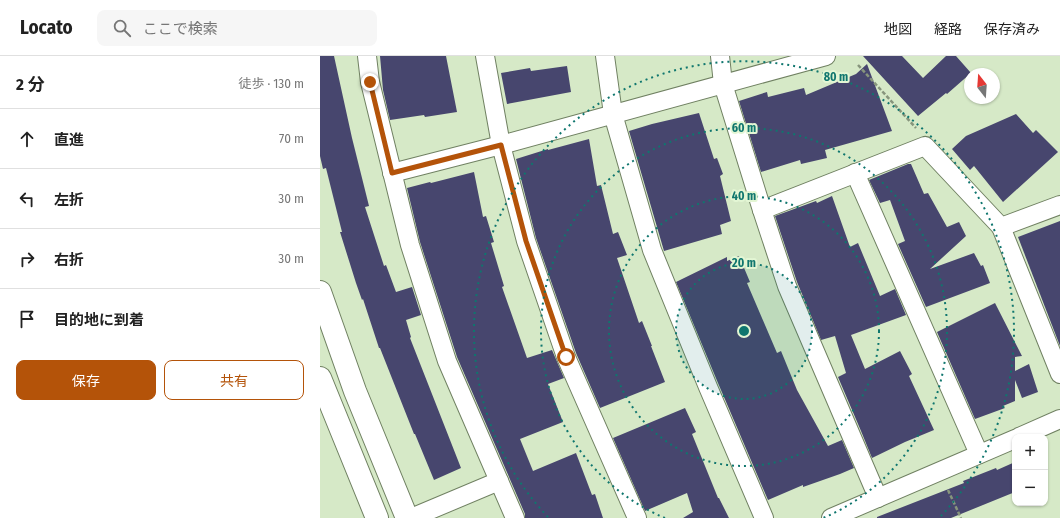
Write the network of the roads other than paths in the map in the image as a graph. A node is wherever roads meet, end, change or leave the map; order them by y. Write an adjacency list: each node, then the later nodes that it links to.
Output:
1 (367, 56): 9 (street)
2 (485, 56): 8 (street)
3 (604, 56): 7 (street)
4 (720, 56): 6 (street)
5 (826, 56): 6 (street)
6 (723, 84): 7 (street); 12 (street)
7 (613, 114): 8 (street); 28 (street)
8 (501, 145): 9 (street); 27 (street)
9 (392, 173): 21 (street)
10 (855, 173): 12 (street); 13 (street); 20 (street)
11 (1060, 205): 13 (street)
12 (762, 210): 22 (street)
13 (1000, 227): 15 (street)
14 (320, 292): 24 (street)
15 (1060, 374)
16 (320, 378): 23 (street)
17 (1060, 419): 18 (street)
18 (1026, 434)
19 (1012, 440): 20 (street)
20 (979, 454): 22 (street)
21 (499, 481): 25 (street); 26 (street)
22 (878, 498): 29 (street)
23 (377, 518)
24 (407, 518)
25 (411, 518)
26 (515, 518)
27 (637, 518)
28 (764, 518)
29 (831, 518)

